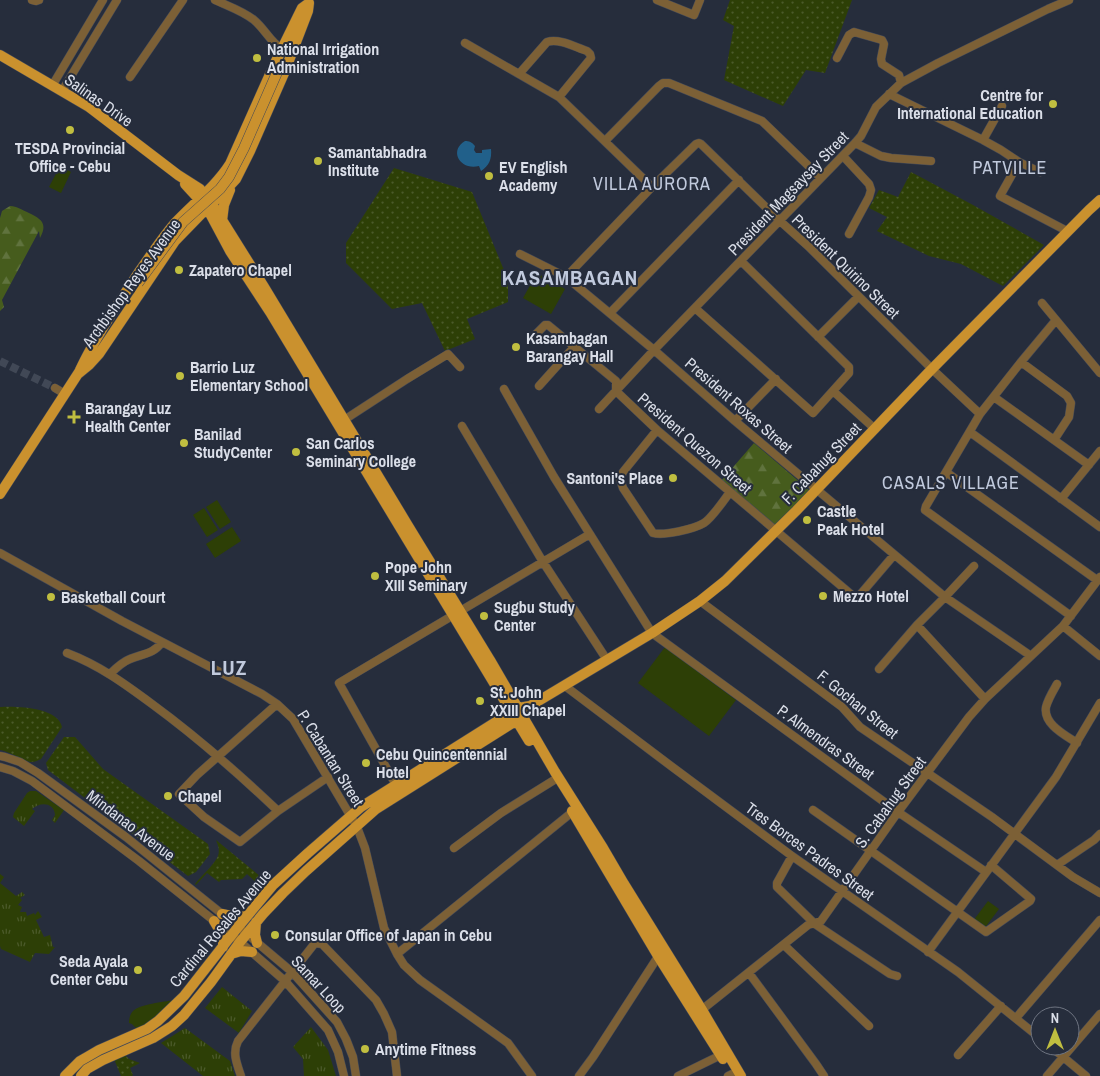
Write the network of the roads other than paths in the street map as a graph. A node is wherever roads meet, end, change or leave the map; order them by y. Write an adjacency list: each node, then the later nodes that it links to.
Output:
1 (32, 0): 2 (street)
2 (38, 0)
3 (103, 0): 18 (street)
4 (117, 0): 19 (street)
5 (183, 0): 16 (street)
6 (215, 0): 12 (street)
7 (658, 0): 8 (street)
8 (700, 0)
9 (309, 1): 12 (main road, Archbishop Reyes Avenue); 32 (main road); 60 (main road, Archbishop Reyes Avenue, bridge)
10 (1066, 1): 17 (street, President Magsaysay Street)
11 (465, 43): 15 (street)
12 (282, 49): 29 (main road, Archbishop Reyes Avenue)
13 (0, 55): 18 (main road, Salinas Drive)
14 (837, 58): 17 (street)
15 (519, 74): 21 (street); 21 (street)
16 (130, 77)
17 (901, 83): 20 (street, President Magsaysay Street)
18 (52, 86): 19 (main road, Salinas Drive)
19 (62, 91): 35 (main road, Salinas Drive)
20 (889, 94): 23 (street); 25 (street, President Magsaysay Street)
21 (559, 97): 24 (street)
22 (1002, 106): 23 (street)
23 (983, 140): 28 (street)
24 (605, 142): 31 (street); 34 (street)
25 (855, 143): 26 (street, President Magsaysay Street); 27 (street)
26 (843, 156): 31 (street, President Magsaysay Street); 43 (street)
27 (931, 162)
28 (1019, 162): 30 (street); 42 (street)
29 (225, 171): 32 (main road); 35 (main road, Archbishop Reyes Avenue)
30 (1040, 172)
31 (821, 178): 39 (street, President Magsaysay Street)
32 (235, 179): 37 (main road, Archbishop Reyes Avenue); 40 (main road)
33 (739, 180): 34 (street, President Quirino Street); 39 (street, President Quirino Street); 50 (street)
34 (652, 187): 46 (street)
35 (201, 196): 37 (main road, Salinas Drive); 38 (main road, Archbishop Reyes Avenue)
36 (1100, 200): 42 (main road, F. Cabahug Street)
37 (209, 206): 40 (main road, Salinas Drive); 41 (main road, Archbishop Reyes Avenue)
38 (178, 221): 41 (main road); 60 (main road, Archbishop Reyes Avenue)
39 (780, 221): 45 (street, President Magsaysay Street); 47 (street, President Quirino Street)
40 (219, 222): 41 (main road); 72 (main road, Salinas Drive)
41 (189, 226): 60 (main road, Archbishop Reyes Avenue)
42 (1067, 231): 58 (main road, F. Cabahug Street)
43 (849, 234)
44 (520, 254): 46 (street, President Roxas Street)
45 (741, 261): 49 (street, President Magsaysay Street); 53 (street)
46 (566, 277): 50 (street, President Roxas Street)
47 (858, 297): 53 (street); 58 (street, President Quirino Street)
48 (1042, 303): 51 (street)
49 (695, 308): 55 (street, President Magsaysay Street); 61 (street)
50 (610, 313): 55 (street, President Roxas Street)
51 (1056, 320): 56 (street); 59 (street)
52 (534, 336): 54 (street, President Quezon Street)
53 (818, 336): 65 (street)
54 (574, 347): 62 (street); 66 (street, President Quezon Street)
55 (654, 350): 66 (street, President Magsaysay Street); 71 (street, President Roxas Street)
56 (1020, 362): 68 (street); 77 (street)
57 (460, 367): 72 (street)
58 (932, 369): 70 (street, President Quirino Street); 74 (main road, F. Cabahug Street)
59 (1100, 373)
60 (78, 374): 67 (main road, Archbishop Reyes Avenue)
61 (776, 379): 65 (street); 71 (street)
62 (539, 386)
63 (55, 388): 67 (street)
64 (504, 389): 87 (street)
65 (833, 391): 74 (street)
66 (616, 392): 69 (street, President Magsaysay Street); 75 (street, President Quezon Street)
67 (65, 394): 83 (main road, Archbishop Reyes Avenue)
68 (994, 397): 70 (street); 77 (street)
69 (599, 409)
70 (980, 414): 76 (street)
71 (735, 420): 81 (street, President Roxas Street)
72 (341, 422): 95 (main road, Salinas Drive)
73 (462, 426): 90 (street)
74 (875, 429): 81 (main road, F. Cabahug Street)
75 (657, 430): 82 (street, President Quezon Street); 82 (street)
76 (970, 432): 80 (street); 84 (street)
77 (1054, 440): 79 (street)
78 (1100, 451): 79 (street)
79 (1089, 465): 84 (street)
80 (946, 472): 92 (street); 96 (street)
81 (817, 489): 86 (main road, F. Cabahug Street); 89 (street, President Roxas Street)
82 (730, 492): 86 (street, President Quezon Street)
83 (0, 494)
84 (1061, 499): 85 (street)
85 (1099, 525)
86 (776, 531): 89 (street, President Quezon Street); 94 (main road, F. Cabahug Street)
87 (590, 534): 90 (street); 99 (street)
88 (0, 553): 100 (street, P. Cabantan Street)
89 (894, 555): 93 (street, President Roxas Street)
90 (543, 562): 95 (street); 104 (street)
91 (974, 566): 93 (street)
92 (1099, 578): 96 (street, S. Cabahug Street)
93 (945, 598): 97 (street); 102 (street, President Roxas Street)
94 (700, 601): 99 (main road, F. Cabahug Street); 117 (street, F. Gochan Street)
95 (457, 613): 112 (main road, Salinas Drive); 120 (street)
96 (1071, 616): 98 (street, S. Cabahug Street)
97 (917, 625): 105 (street); 109 (street)
98 (1063, 626): 102 (street, S. Cabahug Street); 103 (street)
99 (652, 633): 104 (main road, F. Cabahug Street); 124 (street, P. Almendras Street)
100 (162, 642): 106 (street); 111 (street, P. Cabantan Street)
101 (67, 653): 106 (street)
102 (1031, 656): 109 (street, S. Cabahug Street)
103 (1100, 656)
104 (607, 660): 108 (main road, F. Cabahug Street)
105 (879, 668)
106 (110, 674): 115 (street)
107 (1057, 684): 113 (street)
108 (564, 686): 112 (main road, F. Cabahug Street); 131 (street, Tres Borces Padres Street)
109 (985, 699): 117 (street, S. Cabahug Street)
110 (1100, 703): 113 (street)
111 (277, 704): 115 (street); 118 (street, P. Cabantan Street)
112 (517, 714): 119 (main road, Salinas Drive); 120 (main road, Cardinal Rosales Avenue); 126 (main road, Cardinal Rosales Avenue)
113 (1076, 743): 127 (street)
114 (0, 756): 138 (street, Mindanao Avenue)
115 (217, 756): 123 (street); 123 (street)
116 (0, 767): 138 (street, Mindanao Avenue)
117 (927, 772): 124 (street, S. Cabahug Street); 127 (street, F. Gochan Street)
118 (328, 778): 123 (street); 125 (street, P. Cabantan Street)
119 (556, 778): 121 (main road, Salinas Drive); 129 (street)
120 (396, 784): 125 (main road, Cardinal Rosales Avenue)
121 (575, 810): 147 (main road, Salinas Drive); 150 (street)
122 (813, 810): 130 (street)
123 (278, 811)
124 (898, 812): 130 (street, S. Cabahug Street); 133 (street, P. Almendras Street)
125 (351, 816): 126 (street, P. Cabantan Street); 137 (main road, Cardinal Rosales Avenue)
126 (357, 827): 140 (main road, Cardinal Rosales Avenue); 150 (street, P. Cabantan Street)
127 (1014, 833): 132 (street, F. Gochan Street); 133 (street)
128 (1100, 834): 132 (street)
129 (454, 848)
130 (871, 851): 134 (street, S. Cabahug Street); 136 (street)
131 (792, 856): 134 (street, Tres Borces Padres Street); 141 (street)
132 (1057, 865): 135 (street, F. Gochan Street)
133 (988, 868): 136 (street); 136 (street, P. Almendras Street)
134 (843, 892): 141 (street, S. Cabahug Street); 148 (street, Tres Borces Padres Street)
135 (1100, 893)
136 (957, 912): 148 (street)
137 (248, 915): 138 (main road); 142 (main road, Cardinal Rosales Avenue)
138 (218, 917): 142 (street, Mindanao Avenue); 145 (main road)
139 (1100, 920): 158 (street)
140 (256, 922): 142 (main road, Cardinal Rosales Avenue); 143 (main road)
141 (815, 924): 144 (street, S. Cabahug Street); 153 (street)
142 (239, 934): 143 (street, Samar Loop); 145 (main road, Cardinal Rosales Avenue); 146 (street, Samar Loop); 149 (main road, Cardinal Rosales Avenue)
143 (257, 942): 151 (street, Samar Loop)
144 (784, 945): 152 (street, S. Cabahug Street); 159 (street)
145 (223, 947): 164 (main road, Cardinal Rosales Avenue)
146 (252, 952): 149 (main road); 154 (street, Samar Loop)
147 (661, 952): 156 (main road, Salinas Drive); 171 (street)
148 (928, 952): 155 (street, Tres Borces Padres Street)
149 (231, 954): 165 (main road, Cardinal Rosales Avenue)
150 (397, 954): 170 (street, P. Cabantan Street)
151 (292, 972): 154 (street); 168 (street, Samar Loop); 169 (street)
152 (749, 972): 156 (street, S. Cabahug Street); 174 (street)
153 (897, 976)
154 (284, 981): 166 (street); 167 (street, Samar Loop)
155 (1001, 1006): 158 (street, Tres Borces Padres Street); 162 (street)
156 (699, 1012): 161 (main road); 173 (main road)
157 (1100, 1014): 163 (street)
158 (1016, 1018): 160 (street, Tres Borces Padres Street)
159 (869, 1026)
160 (1030, 1030)
161 (721, 1055): 172 (street); 173 (main road)
162 (958, 1055)
163 (1064, 1057): 175 (street); 176 (street)
164 (65, 1076)
165 (80, 1076)
166 (241, 1076)
167 (344, 1076)
168 (356, 1076)
169 (397, 1076)
170 (532, 1076)
171 (580, 1076)
172 (678, 1076)
173 (734, 1076)
174 (824, 1076)
175 (1047, 1076)
176 (1086, 1076)

